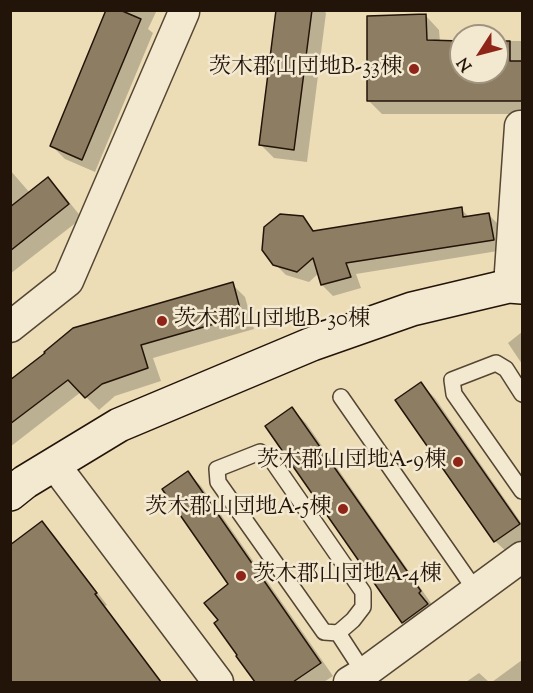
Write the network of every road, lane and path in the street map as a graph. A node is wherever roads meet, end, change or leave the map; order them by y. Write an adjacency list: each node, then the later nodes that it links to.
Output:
1 (184, 12): 4 (street)
2 (520, 126): 3 (street)
3 (516, 286): 7 (street)
4 (10, 327)
5 (522, 394): 8 (lane)
6 (341, 397): 11 (lane)
7 (54, 464): 9 (street); 14 (street)
8 (522, 491)
9 (10, 494)
10 (522, 556): 11 (street)
11 (476, 591): 13 (street)
12 (338, 633): 12 (lane); 13 (lane)
13 (357, 678)
14 (218, 682)

